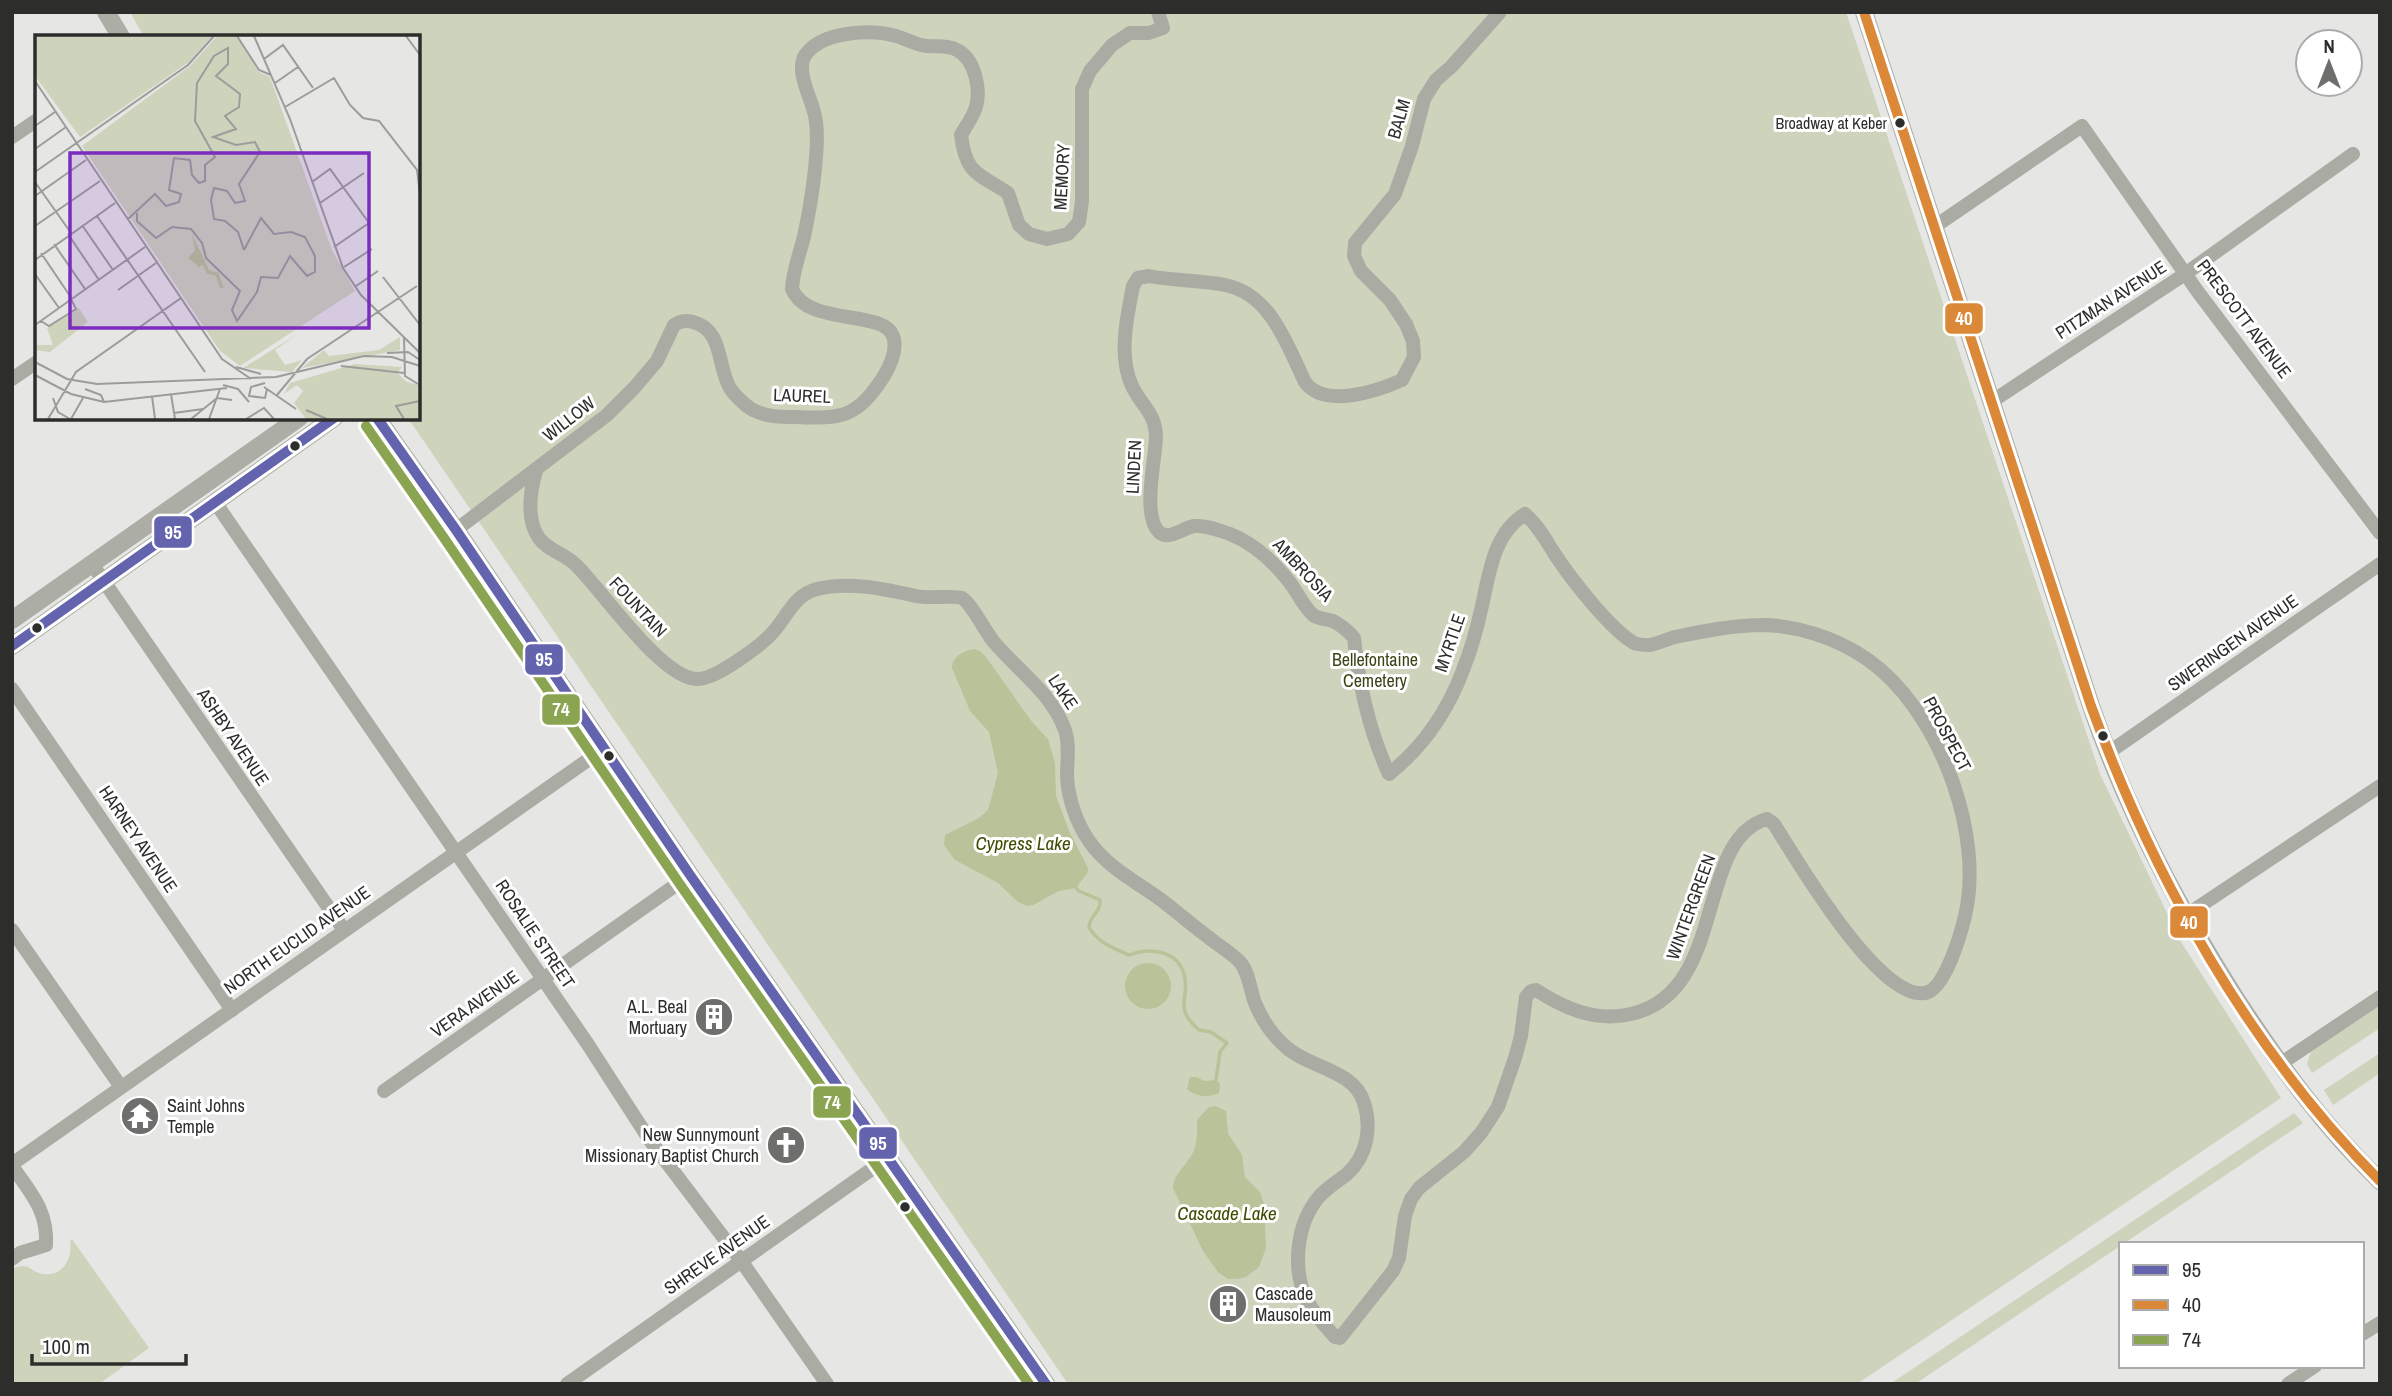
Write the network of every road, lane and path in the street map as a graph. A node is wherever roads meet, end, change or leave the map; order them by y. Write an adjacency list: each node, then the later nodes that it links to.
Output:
1 (106, 12): 5 (main road)
2 (1158, 12): 12 (street, MEMORY)
3 (1500, 12): 11 (street, BALM)
4 (1864, 12): 9 (main road)
5 (120, 35)
6 (35, 121): 7 (street)
7 (12, 137)
8 (2353, 153): 10 (street, PITZMAN AVENUE)
9 (1934, 227): 10 (street, PRESCOTT AVENUE); 16 (main road)
10 (2185, 274): 16 (street, PITZMAN AVENUE); 23 (street, PRESCOTT AVENUE)
11 (1138, 278): 24 (street, LINDEN)
12 (794, 293): 13 (street, LAUREL)
13 (684, 321): 20 (street, WILLOW)
14 (35, 363): 15 (street)
15 (12, 379)
16 (1991, 402): 34 (main road)
17 (296, 420): 25 (main road)
18 (331, 420): 21 (main road)
19 (378, 420): 22 (main road)
20 (536, 471): 22 (street, WILLOW); 29 (street, FOUNTAIN)
21 (215, 502): 27 (main road); 38 (street, ROSALIE STREET)
22 (456, 530): 33 (main road)
23 (2380, 533)
24 (1166, 536): 35 (street, AMBROSIA)
25 (92, 564): 27 (street, ASHBY AVENUE); 28 (main road)
26 (2380, 564): 34 (street, SWERINGEN AVENUE)
27 (103, 581): 30 (main road); 42 (street, ASHBY AVENUE)
28 (12, 620)
29 (775, 630): 56 (street, LAKE)
30 (13, 644)
31 (1636, 644): 35 (street, MYRTLE); 37 (street, PROSPECT)
32 (12, 689): 45 (street, HARNEY AVENUE)
33 (605, 748): 38 (street, NORTH EUCLID AVENUE); 39 (main road)
34 (2108, 753): 40 (main road)
35 (1389, 774)
36 (2380, 786): 40 (street)
37 (1767, 819): 56 (street, WINTERGREEN)
38 (456, 852): 42 (street, NORTH EUCLID AVENUE); 43 (street, ROSALIE STREET)
39 (690, 875): 43 (street, VERA AVENUE); 49 (main road)
40 (2185, 916): 46 (main road)
41 (12, 930): 47 (street)
42 (344, 930): 45 (street, NORTH EUCLID AVENUE)
43 (542, 981): 48 (street, VERA AVENUE); 53 (street, ROSALIE STREET)
44 (2380, 997): 46 (street)
45 (232, 1010): 47 (street, NORTH EUCLID AVENUE)
46 (2280, 1064): 51 (main road)
47 (121, 1087): 50 (street, NORTH EUCLID AVENUE)
48 (384, 1091)
49 (889, 1157): 53 (street, SHREVE AVENUE); 60 (main road)
50 (13, 1162): 52 (street)
51 (2380, 1181)
52 (12, 1259)
53 (742, 1262): 58 (street, SHREVE AVENUE); 59 (street, ROSALIE STREET)
54 (2380, 1323): 55 (street)
55 (2364, 1333)
56 (1340, 1338)
57 (2312, 1368): 61 (street)
58 (567, 1384)
59 (827, 1384)
60 (1046, 1384)
61 (2288, 1384)

